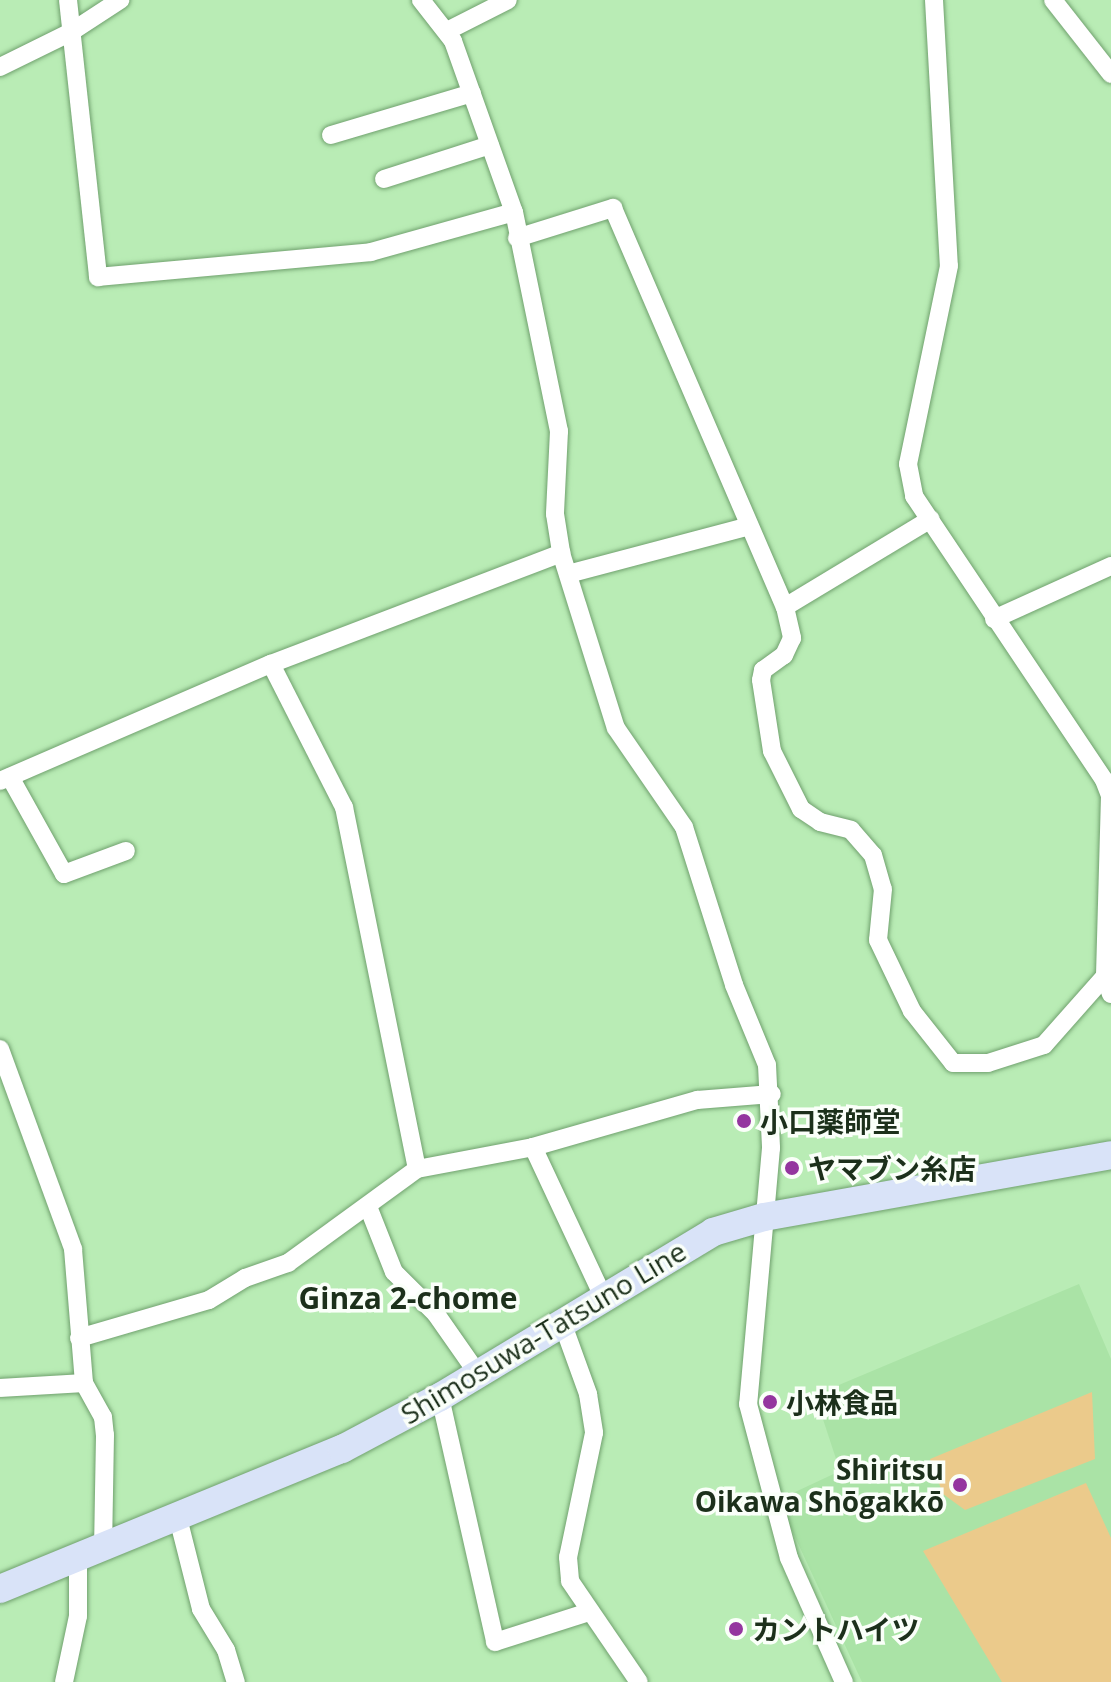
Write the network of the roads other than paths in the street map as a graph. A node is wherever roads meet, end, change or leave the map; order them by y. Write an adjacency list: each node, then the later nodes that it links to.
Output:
1 (68, 0): 8 (street)
2 (120, 0): 8 (street)
3 (421, 0): 7 (street)
4 (508, 0): 7 (street)
5 (934, 0): 17 (street)
6 (1053, 0): 10 (street)
7 (447, 31): 11 (street)
8 (71, 32): 9 (street); 15 (street)
9 (0, 67)
10 (1111, 74)
11 (472, 93): 12 (street); 13 (street)
12 (331, 135)
13 (490, 145): 14 (street); 15 (street)
14 (384, 179)
15 (514, 212): 16 (street)
16 (517, 238): 18 (street); 19 (street)
17 (931, 519): 22 (street); 23 (street)
18 (746, 527): 21 (street); 22 (street)
19 (561, 553): 21 (street); 24 (street)
20 (1111, 566): 23 (street)
21 (568, 574): 29 (street)
22 (785, 607): 27 (street)
23 (994, 619): 27 (street)
24 (271, 664): 25 (street); 32 (street)
25 (5, 779): 26 (street)
26 (126, 851)
27 (1108, 985)
28 (0, 1049): 37 (street)
29 (772, 1094): 30 (street); 34 (street)
30 (533, 1147): 32 (street); 35 (street)
31 (1111, 1155): 34 (main road, Shimosuwa-Tatsuno Line)
32 (417, 1169): 33 (street)
33 (369, 1209): 37 (street); 38 (street)
34 (764, 1217): 35 (main road, Shimosuwa-Tatsuno Line); 49 (street)
35 (602, 1294): 36 (main road, Shimosuwa-Tatsuno Line)
36 (562, 1322): 38 (main road, Shimosuwa-Tatsuno Line); 45 (street)
37 (79, 1338): 39 (street)
38 (478, 1374): 41 (main road, Shimosuwa-Tatsuno Line)
39 (84, 1383): 40 (street); 43 (street)
40 (0, 1388)
41 (440, 1397): 42 (main road, Shimosuwa-Tatsuno Line); 45 (street)
42 (178, 1518): 43 (main road, Shimosuwa-Tatsuno Line); 47 (street)
43 (91, 1551): 44 (main road, Shimosuwa-Tatsuno Line); 46 (street)
44 (0, 1589)
45 (589, 1612): 48 (street)
46 (64, 1682)
47 (236, 1682)
48 (639, 1682)
49 (844, 1682)

